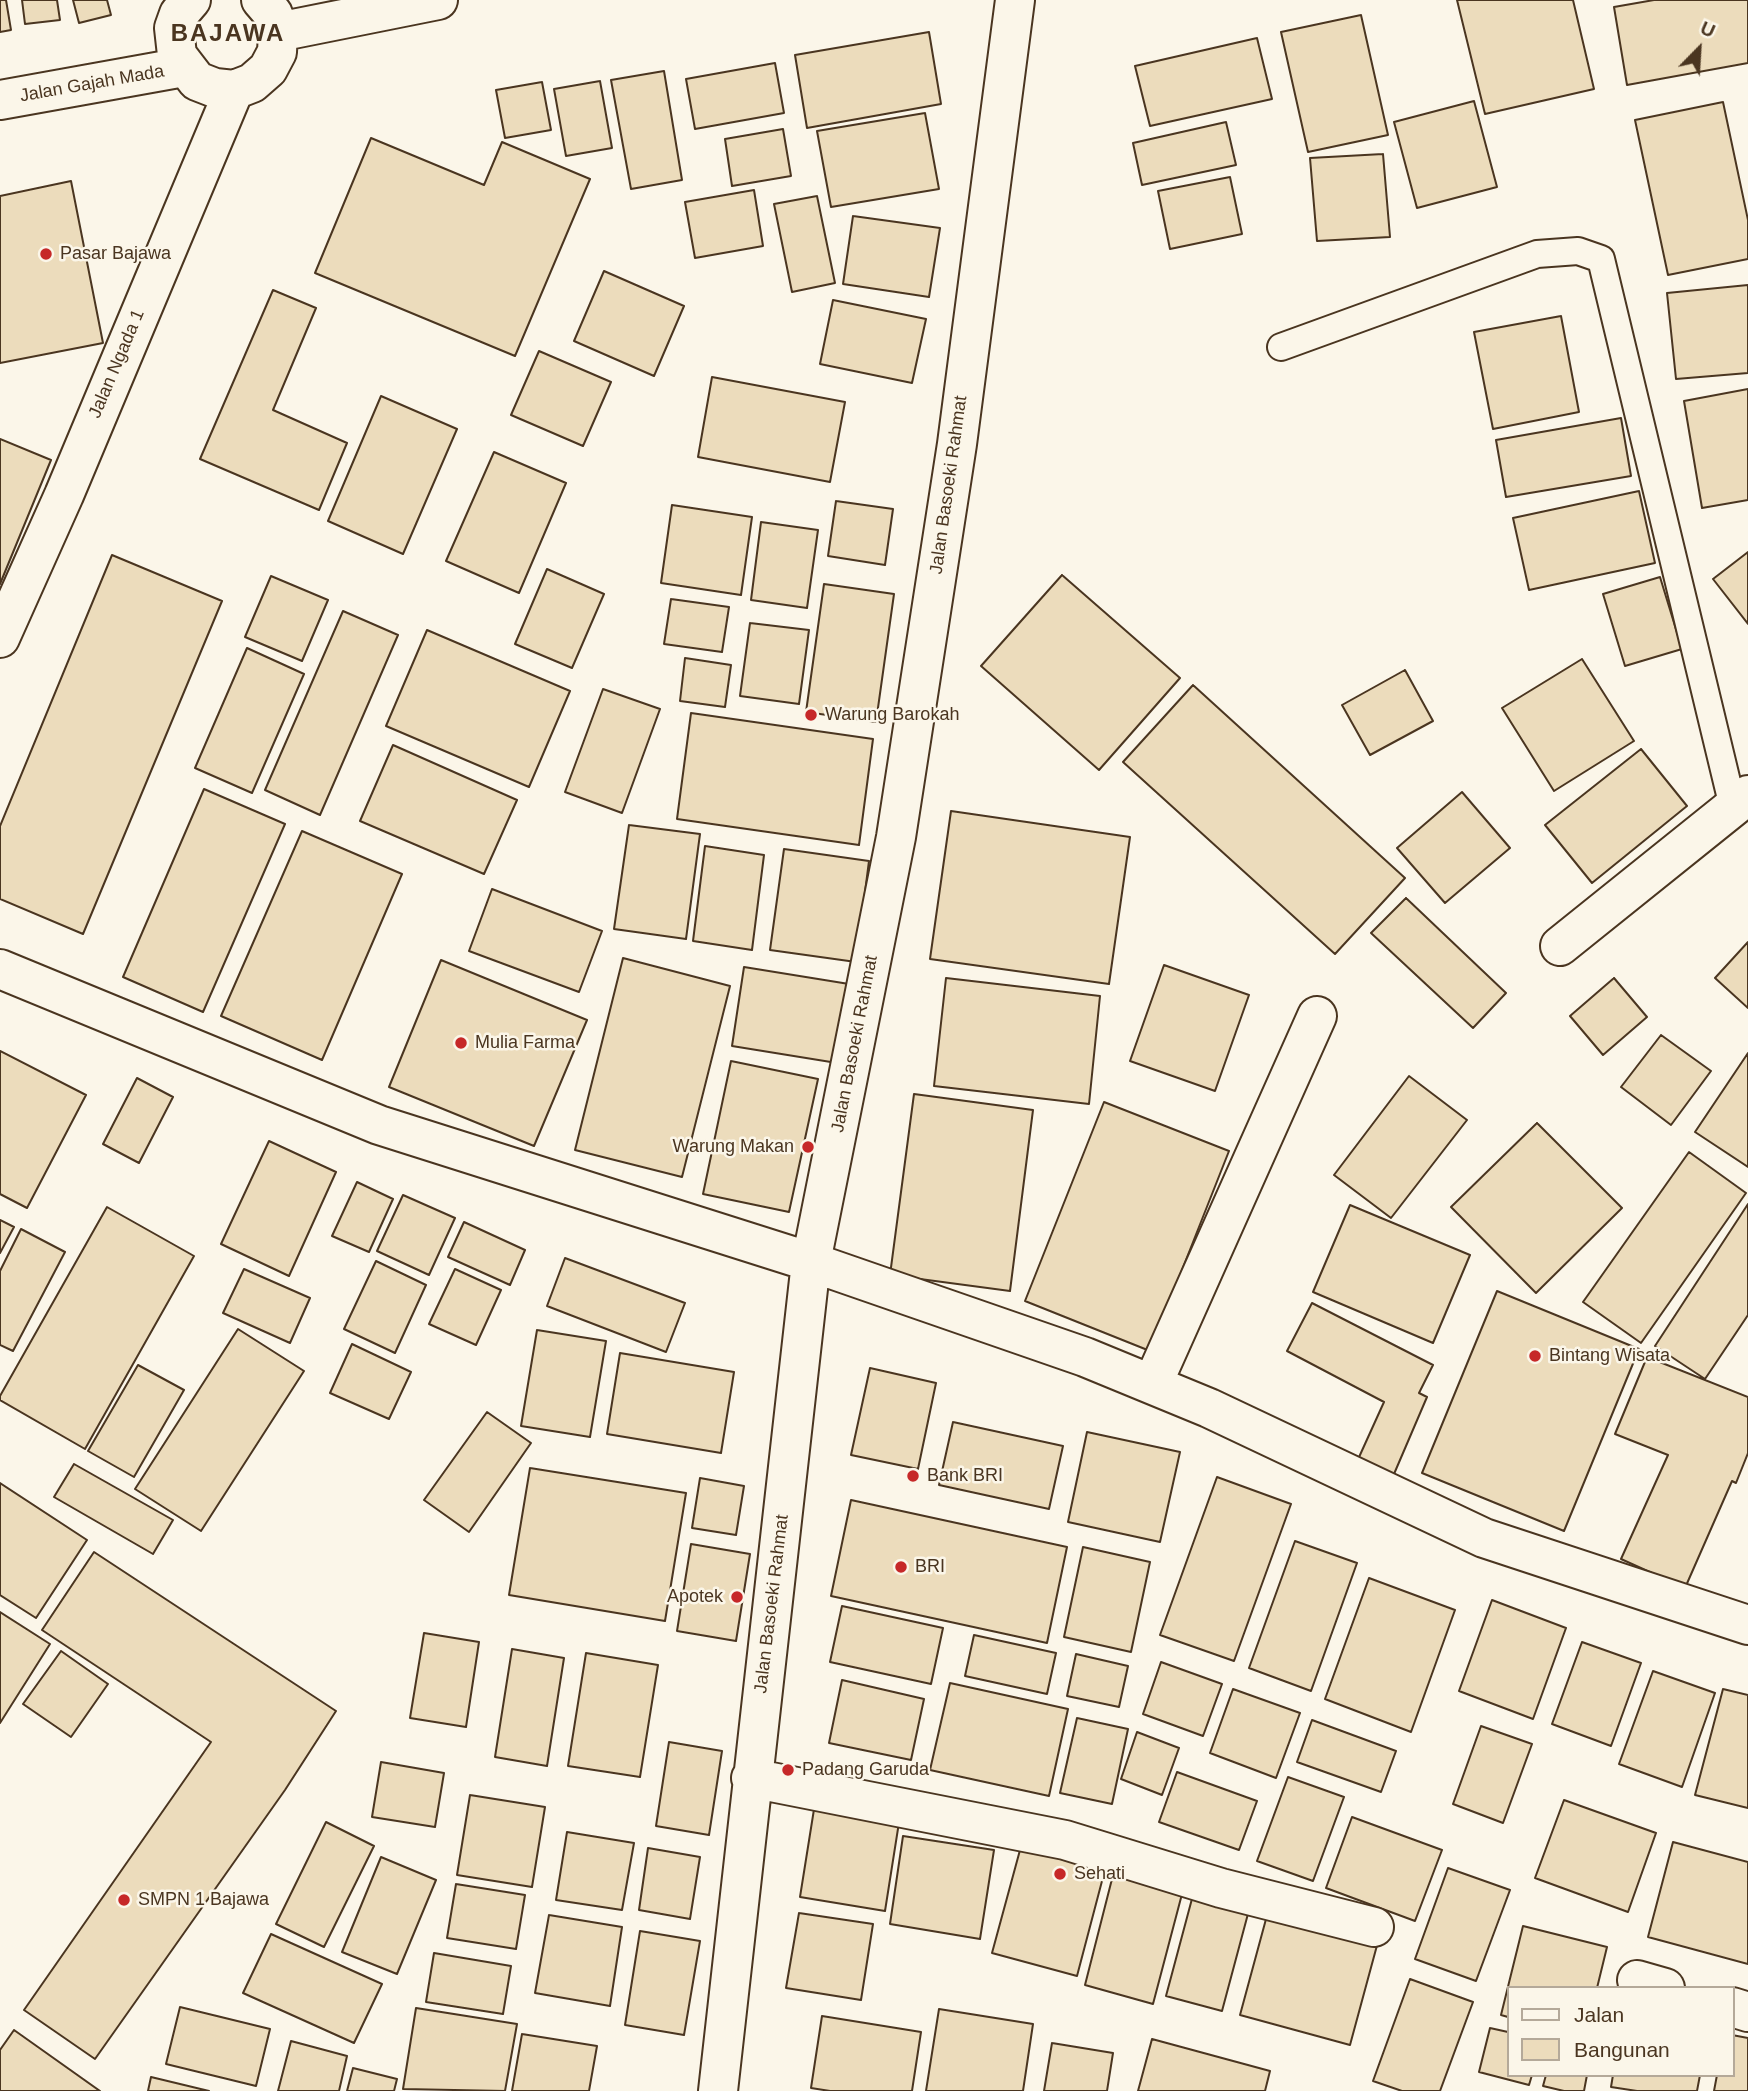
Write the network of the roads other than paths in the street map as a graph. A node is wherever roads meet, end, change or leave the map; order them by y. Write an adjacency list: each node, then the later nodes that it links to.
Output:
1 (191, 0): 5 (street)
2 (438, 0): 4 (street)
3 (1015, 0): 14 (street, Jalan Basoeki Rahmat)
4 (270, 16): 6 (street)
5 (184, 67): 6 (street); 7 (street, Jalan Gajah Mada)
6 (234, 90): 9 (street, Jalan Ngada 1)
7 (0, 100)
8 (1281, 347): 10 (lane)
9 (0, 638)
10 (1741, 801): 11 (street)
11 (1560, 946)
12 (0, 969): 14 (street)
13 (1317, 1016): 15 (street)
14 (811, 1262): 15 (street); 17 (street, Jalan Basoeki Rahmat)
15 (1153, 1383): 16 (street)
16 (1748, 1625)
17 (751, 1778): 18 (street); 19 (street, Jalan Basoeki Rahmat)
18 (1374, 1927)
19 (718, 2091)

